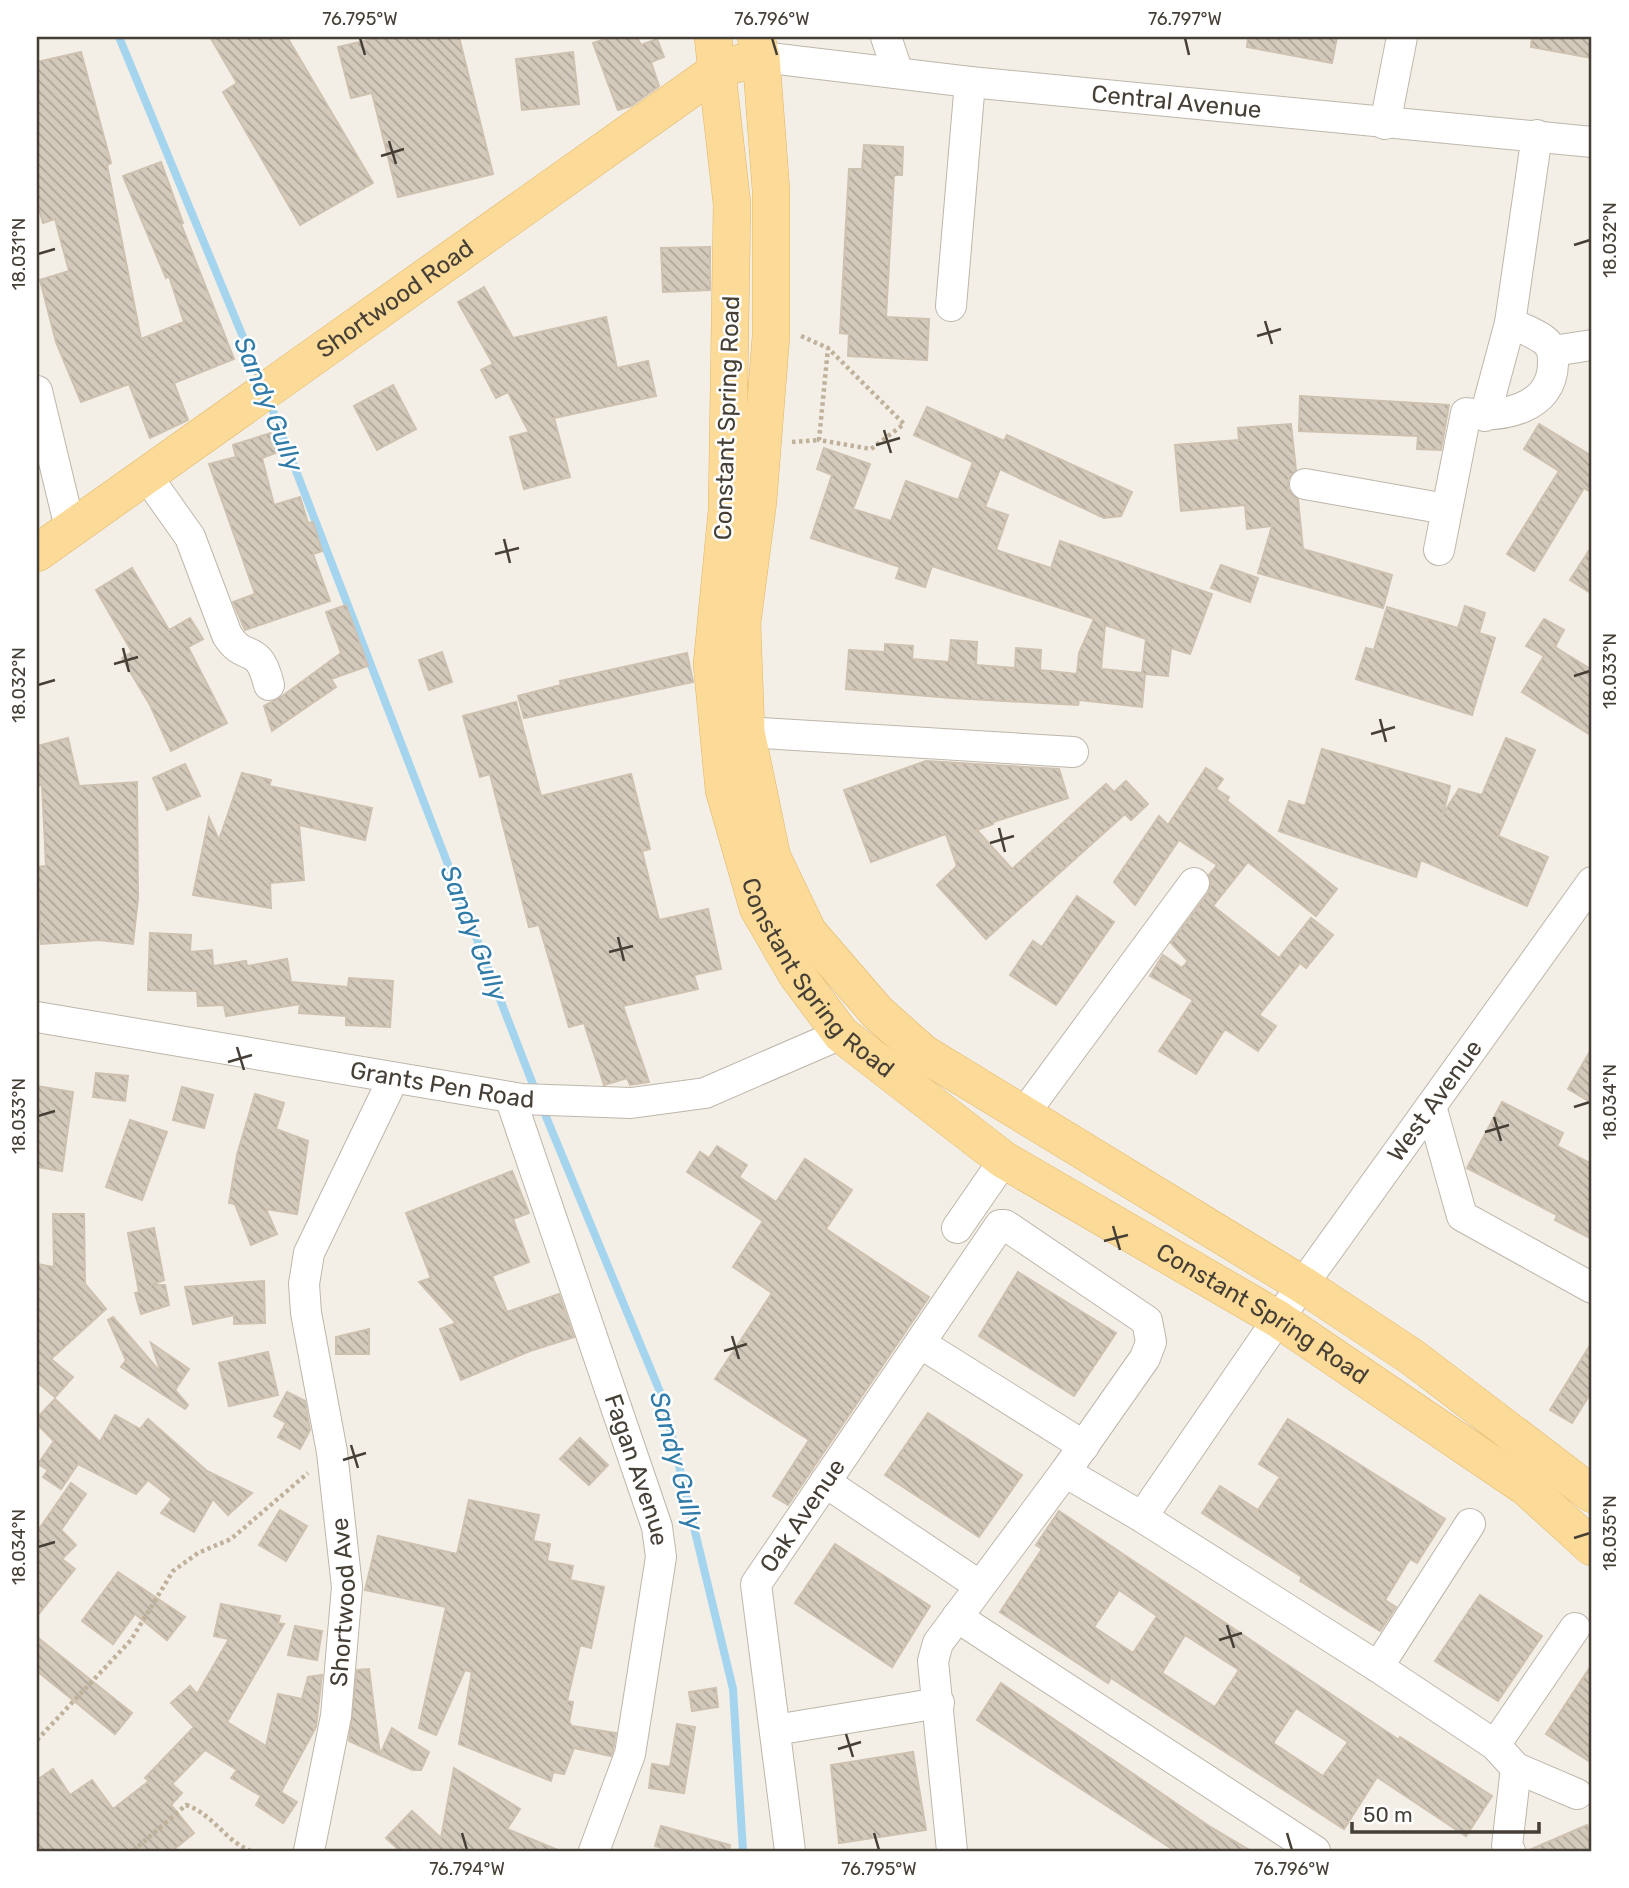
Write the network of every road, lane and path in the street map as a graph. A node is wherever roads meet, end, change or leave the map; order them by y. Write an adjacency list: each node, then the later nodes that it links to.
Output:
1 (886, 37): 5 (street)
2 (1402, 37): 7 (street)
3 (759, 47): 4 (main road, Shortwood Road); 5 (street, Central Avenue); 12 (main road, Constant Spring Road)
4 (716, 53): 18 (main road, Shortwood Road); 30 (main road, Constant Spring Road)
5 (898, 73): 6 (street, Central Avenue)
6 (970, 82): 7 (street, Central Avenue); 10 (street)
7 (1385, 124): 8 (street, Central Avenue)
8 (1537, 135): 9 (street, Central Avenue); 11 (street)
9 (1592, 142)
10 (950, 306)
11 (1510, 323): 15 (street); 17 (street)
12 (771, 324): 14 (path); 25 (main road, Constant Spring Road)
13 (1592, 345): 15 (street)
14 (828, 348): 14 (path)
15 (1553, 351): 17 (street)
16 (37, 391): 21 (street)
17 (1485, 416): 20 (street)
18 (146, 475): 21 (main road, Shortwood Road); 24 (street)
19 (1305, 484): 20 (street)
20 (1446, 509): 22 (street)
21 (70, 528): 23 (main road, Shortwood Road)
22 (1439, 550)
23 (37, 553)
24 (269, 685)
25 (746, 732): 26 (street); 34 (main road, Constant Spring Road)
26 (1073, 752)
27 (1592, 882): 33 (street, West Avenue)
28 (1194, 883): 34 (street)
29 (37, 1017): 31 (street, Grants Pen Road)
30 (841, 1034): 32 (street, Grants Pen Road); 35 (main road, Constant Spring Road)
31 (393, 1079): 32 (street, Grants Pen Road); 42 (street, Shortwood Ave)
32 (516, 1098): 62 (street, Fagan Avenue)
33 (1431, 1106): 37 (street, West Avenue); 38 (street)
34 (1023, 1115): 37 (main road, Constant Spring Road)
35 (1004, 1160): 36 (street); 39 (main road, Constant Spring Road)
36 (957, 1228)
37 (1303, 1285): 39 (street, West Avenue); 45 (main road, Constant Spring Road)
38 (1592, 1287)
39 (1278, 1319): 46 (street, West Avenue); 48 (main road, Constant Spring Road)
40 (920, 1343): 41 (street); 41 (street, Oak Avenue); 44 (street, Oak Avenue)
41 (1084, 1446): 43 (street)
42 (332, 1452): 55 (path); 61 (street, Shortwood Ave)
43 (1065, 1472): 46 (street); 49 (street)
44 (825, 1482): 49 (street); 54 (street, Oak Avenue)
45 (1592, 1494)
46 (1142, 1517): 52 (street)
47 (1470, 1524): 52 (street)
48 (1592, 1547)
49 (980, 1586): 50 (street)
50 (957, 1617): 53 (street); 65 (street)
51 (1575, 1628): 56 (street)
52 (1378, 1667): 56 (street)
53 (939, 1703): 54 (street); 64 (street)
54 (775, 1730): 63 (street, Oak Avenue)
55 (37, 1740)
56 (1494, 1745): 57 (street)
57 (1516, 1768): 58 (street); 66 (street)
58 (1577, 1794)
59 (133, 1851): 60 (path)
60 (251, 1851)
61 (309, 1851)
62 (594, 1851)
63 (790, 1851)
64 (952, 1851)
65 (1315, 1851)
66 (1510, 1851)

